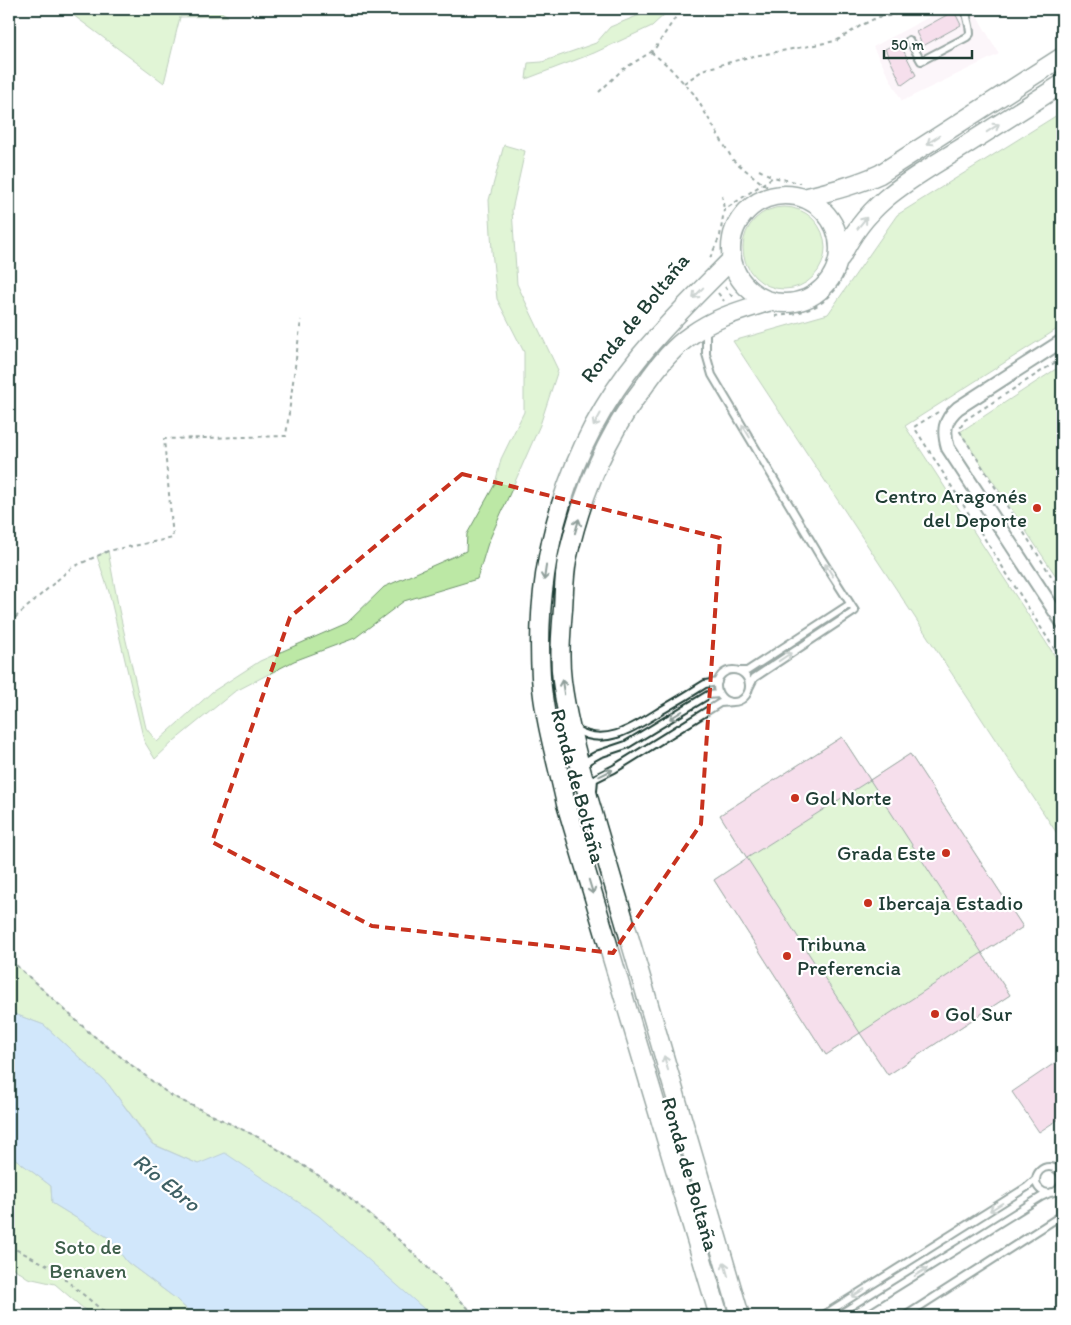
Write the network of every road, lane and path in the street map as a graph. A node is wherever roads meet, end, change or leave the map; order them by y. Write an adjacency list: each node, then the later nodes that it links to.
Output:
1 (681, 9): 5 (path)
2 (912, 9): 7 (path)
3 (966, 9): 4 (lane)
4 (909, 40)
5 (651, 52): 7 (path); 9 (path)
6 (1062, 57): 13 (main road, one-way to 13)
7 (684, 83): 12 (path)
8 (1062, 84): 18 (main road, Ronda de Boltaña, one-way to 8)
9 (599, 92)
10 (759, 170): 11 (path)
11 (773, 177): 12 (path); 13 (path)
12 (763, 184): 15 (path); 16 (path)
13 (805, 191): 15 (main road); 18 (main road)
14 (722, 195): 16 (path, Ronda de Boltaña)
15 (780, 195): 17 (main road)
16 (724, 210): 19 (path, Ronda de Boltaña)
17 (732, 258): 19 (main road, Ronda de Boltaña); 20 (main road)
18 (843, 266): 20 (main road, Ronda de Boltaña); 20 (path)
19 (708, 277): 21 (path); 21 (path); 39 (main road, Ronda de Boltaña, one-way to 39)
20 (773, 309): 21 (main road, Ronda de Boltaña)
21 (734, 313): 23 (main road, Ronda de Boltaña)
22 (301, 320): 30 (path)
23 (706, 325): 28 (lane, one-way to 23); 37 (main road, Ronda de Boltaña, one-way to 23)
24 (1062, 342): 29 (street)
25 (1062, 358): 27 (path)
26 (938, 412): 31 (path)
27 (1062, 593)
28 (850, 604): 32 (lane); 34 (lane, one-way to 28)
29 (1062, 622)
30 (9, 623)
31 (1062, 661)
32 (738, 672): 33 (lane); 34 (lane)
33 (718, 682): 35 (lane); 37 (lane)
34 (749, 688): 36 (lane)
35 (719, 694): 36 (lane); 38 (lane, one-way to 38)
36 (733, 702): 40 (lane, one-way to 36)
37 (570, 722): 38 (main road, Ronda de Boltaña)
38 (581, 768): 39 (lane); 40 (main road, Ronda de Boltaña)
39 (566, 804): 51 (main road, Ronda de Boltaña, one-way to 51)
40 (593, 814): 52 (main road, Ronda de Boltaña, one-way to 40)
41 (9, 962): 50 (path)
42 (1062, 1166): 43 (lane)
43 (1053, 1168): 44 (lane); 45 (lane)
44 (1036, 1179): 46 (lane); 53 (lane, one-way to 53)
45 (1061, 1183): 46 (lane)
46 (1052, 1192): 54 (lane, one-way to 46)
47 (1062, 1215): 55 (lane)
48 (9, 1246): 49 (path)
49 (109, 1316)
50 (476, 1316)
51 (719, 1316)
52 (740, 1316)
53 (822, 1316)
54 (850, 1316)
55 (905, 1316)

